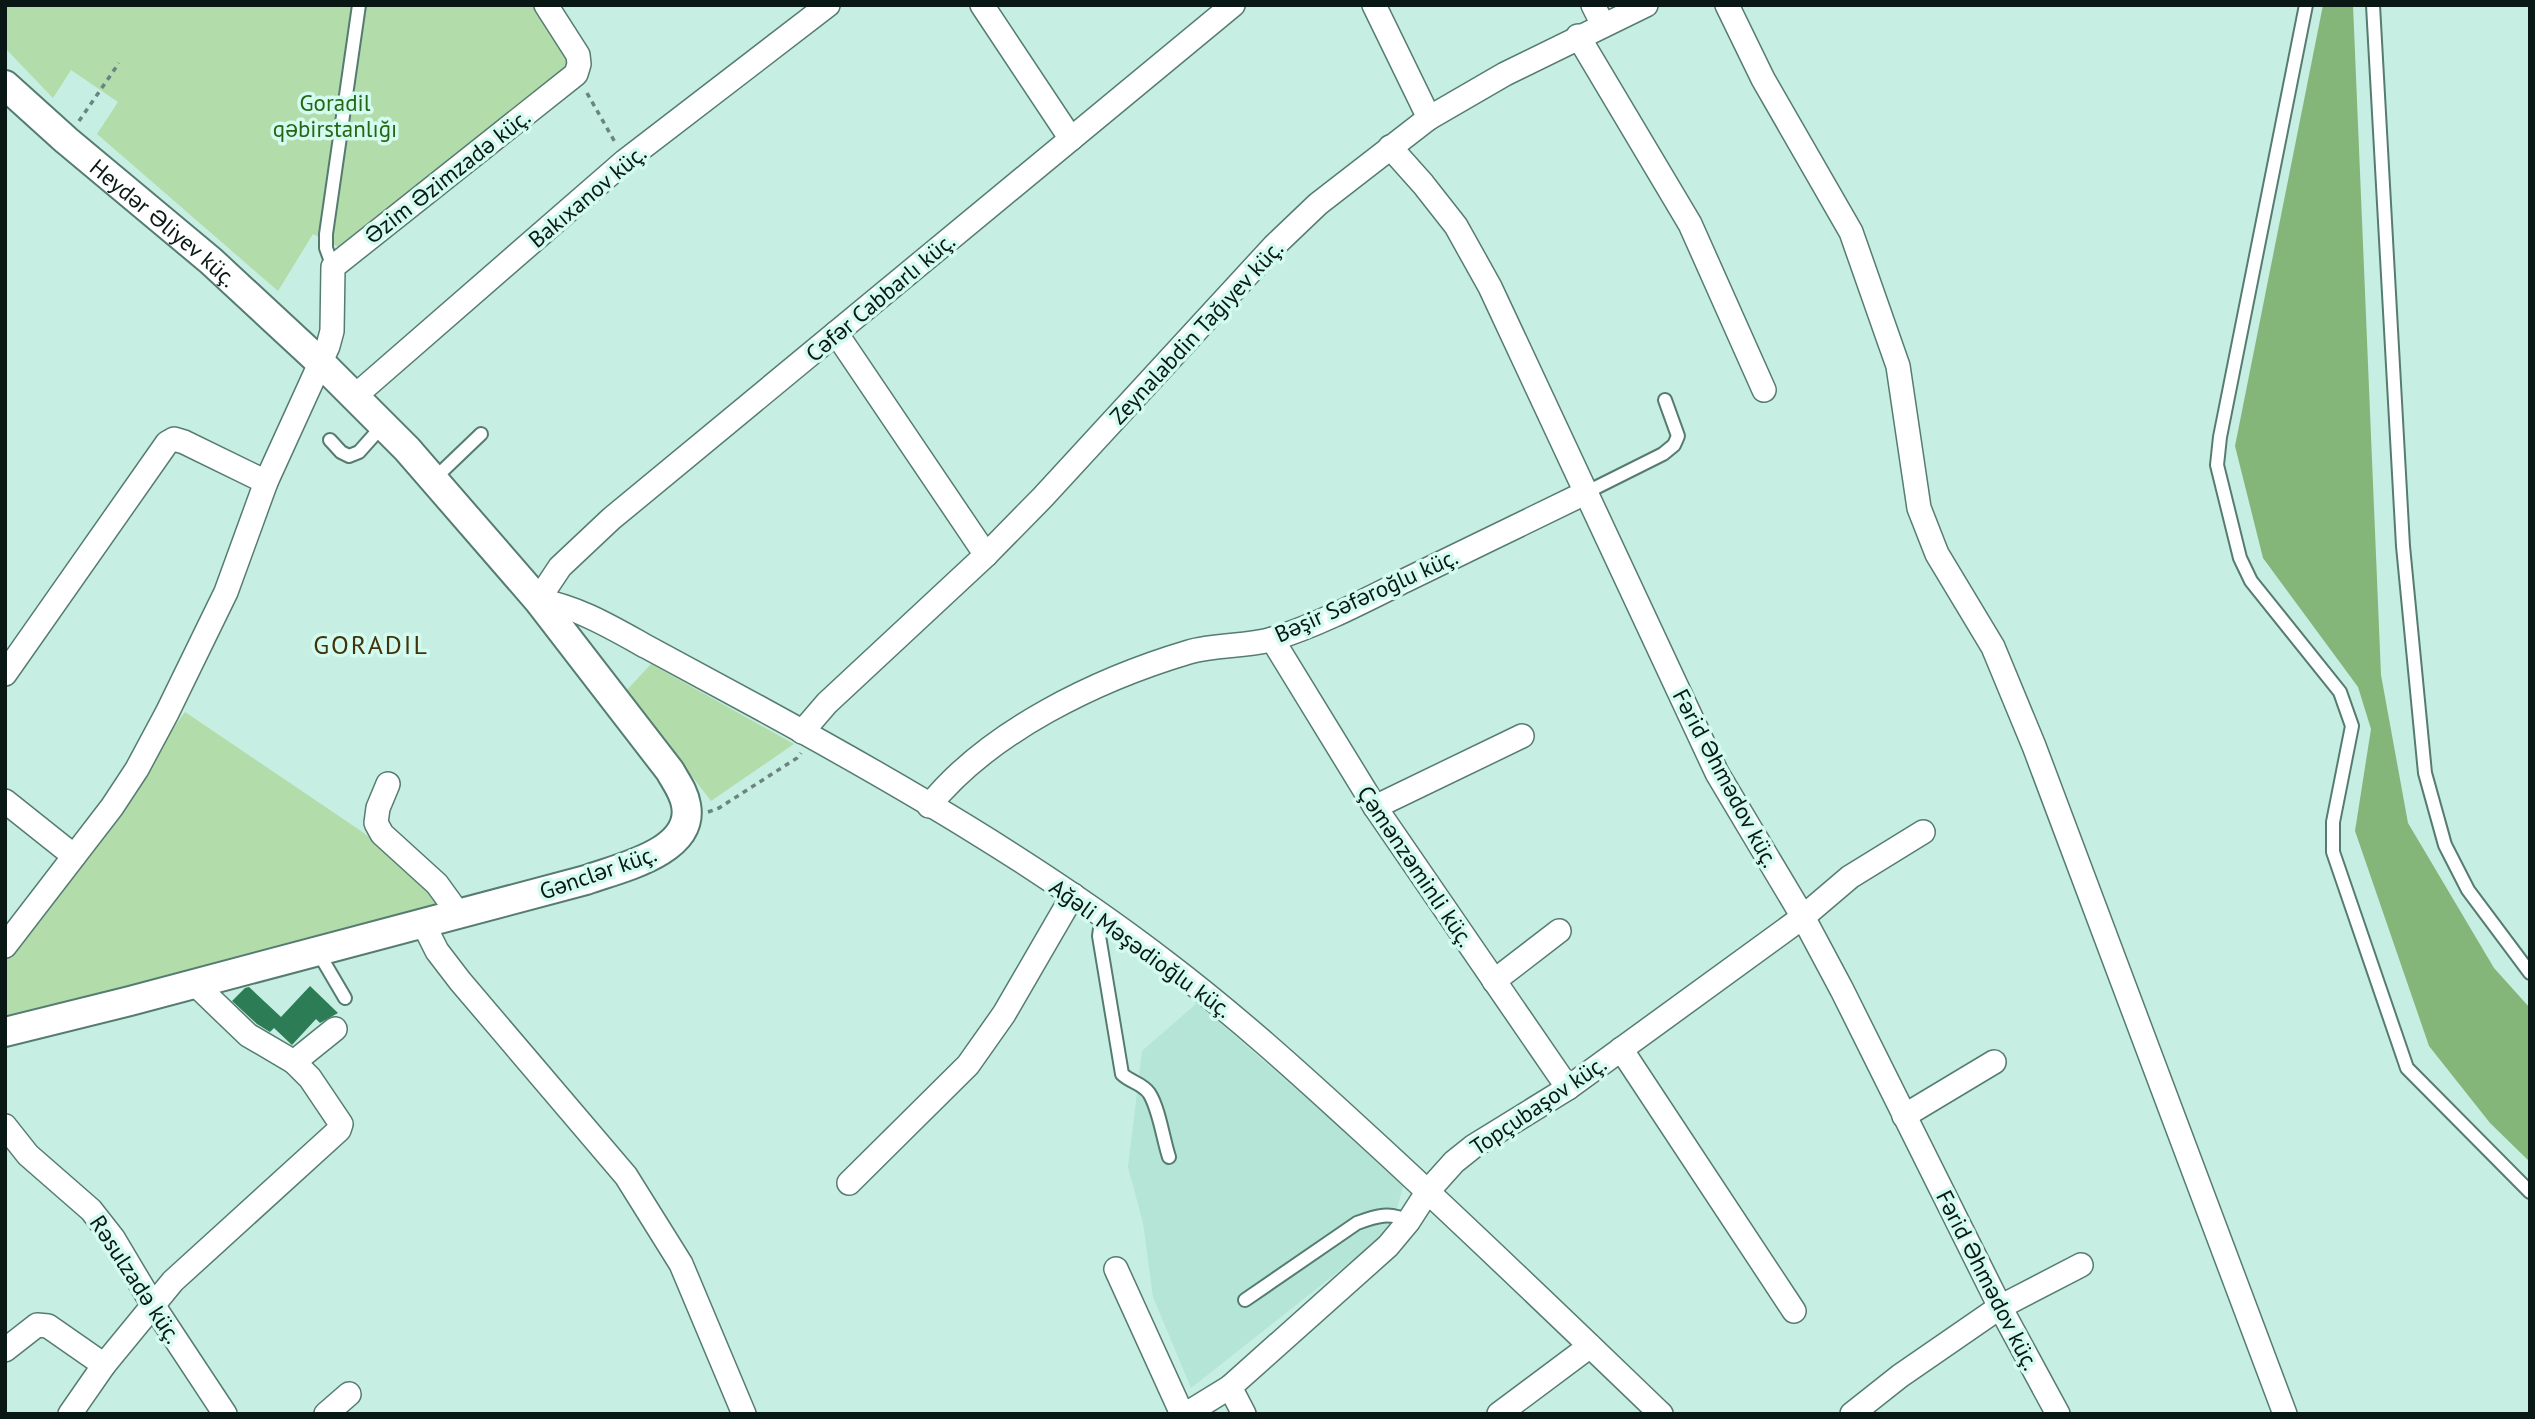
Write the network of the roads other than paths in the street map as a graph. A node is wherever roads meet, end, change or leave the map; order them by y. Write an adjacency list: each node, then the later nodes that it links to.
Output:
1 (359, 5): 17 (lane)
2 (545, 5): 17 (street, Əzim Əzimzadə küç.)
3 (828, 5): 21 (street, Bakıxanov küç.)
4 (982, 5): 15 (street)
5 (1233, 5): 15 (street, Cəfər Cabbarlı küç.)
6 (1374, 5): 14 (street)
7 (1646, 5): 11 (street, Zeynalabdin Tağıyev küç.)
8 (1727, 5): 87 (street)
9 (2306, 5): 64 (lane)
10 (2373, 5): 49 (lane)
11 (1598, 15): 12 (street, Zeynalabdin Tağıyev küç.)
12 (1578, 36): 14 (street, Zeynalabdin Tağıyev küç.); 20 (street)
13 (5, 85): 19 (street, Heydər Əliyev küç.)
14 (1429, 118): 16 (street, Zeynalabdin Tağıyev küç.)
15 (1071, 139): 18 (street, Cəfər Cabbarlı küç.)
16 (1390, 147): 28 (street, Fərid Əhmədov küç.); 29 (street, Zeynalabdin Tağıyev küç.)
17 (333, 267): 19 (street)
18 (836, 334): 29 (street); 30 (street, Cəfər Cabbarlı küç.)
19 (321, 363): 21 (street); 27 (street)
20 (1764, 390)
21 (355, 396): 23 (street)
22 (1665, 400): 28 (lane)
23 (383, 425): 25 (lane); 26 (street)
24 (481, 434): 26 (lane)
25 (330, 440)
26 (434, 479): 30 (street)
27 (266, 482): 32 (street); 40 (street)
28 (1585, 493): 31 (street, Bəşir Səfəroğlu küç.); 44 (street, Fərid Əhmədov küç.)
29 (986, 555): 33 (street, Zeynalabdin Tağıyev küç.)
30 (538, 600): 33 (street, Ağəli Məşədioğlu küç.); 42 (street, Gənclər küç.)
31 (1272, 639): 37 (street, Bəşir Səfəroğlu küç.); 38 (street, Çəmənzəminli küç.)
32 (5, 674)
33 (806, 734): 37 (street, Ağəli Məşədioğlu küç.)
34 (1522, 736): 38 (street)
35 (388, 783): 42 (street)
36 (5, 801): 40 (street)
37 (929, 806): 41 (street, Ağəli Məşədioğlu küç.)
38 (1375, 807): 50 (street, Çəmənzəminli küç.)
39 (1923, 832): 44 (street, Topçubaşov küç.)
40 (74, 856): 47 (street)
41 (1073, 895): 43 (street, Ağəli Məşədioğlu küç.); 62 (street)
42 (458, 913): 45 (street, Gənclər küç.)
43 (1102, 915): 61 (lane); 63 (street, Ağəli Məşədioğlu küç.)
44 (1803, 917): 55 (street, Topçubaşov küç.); 59 (street, Fərid Əhmədov küç.)
45 (423, 923): 48 (street, Gənclər küç.); 80 (street)
46 (1559, 931): 50 (street)
47 (5, 946)
48 (318, 951): 51 (street, Gənclər küç.); 52 (lane)
49 (2530, 974)
50 (1494, 981): 58 (street, Çəmənzəminli küç.)
51 (195, 984): 54 (street, Gənclər küç.); 56 (street)
52 (345, 998)
53 (335, 1029): 56 (street)
54 (5, 1032)
55 (1621, 1049): 58 (street, Topçubaşov küç.); 71 (street)
56 (295, 1062): 69 (street)
57 (1994, 1062): 59 (street)
58 (1568, 1088): 63 (street, Topçubaşov küç.)
59 (1904, 1116): 70 (street, Fərid Əhmədov küç.)
60 (5, 1126): 69 (street, Rəsulzadə küç.)
61 (1169, 1157)
62 (849, 1183)
63 (1428, 1191): 65 (street, Topçubaşov küç.); 72 (street, Ağəli Məşədioğlu küç.)
64 (2530, 1192)
65 (1408, 1222): 68 (lane); 75 (street, Topçubaşov küç.)
66 (2081, 1265): 70 (street)
67 (1116, 1269): 81 (street)
68 (1245, 1300)
69 (153, 1305): 74 (street); 78 (street, Rəsulzadə küç.)
70 (2000, 1307): 85 (street); 86 (street, Fərid Əhmədov küç.)
71 (1794, 1311)
72 (1590, 1346): 83 (street); 84 (street, Ağəli Məşədioğlu küç.)
73 (5, 1350): 74 (street)
74 (103, 1365): 77 (street)
75 (1230, 1387): 81 (street, Topçubaşov küç.); 82 (street)
76 (349, 1394): 79 (street)
77 (70, 1414)
78 (225, 1414)
79 (326, 1414)
80 (744, 1414)
81 (1184, 1414)
82 (1244, 1414)
83 (1499, 1414)
84 (1661, 1414)
85 (1852, 1414)
86 (2058, 1414)
87 (2285, 1414)

